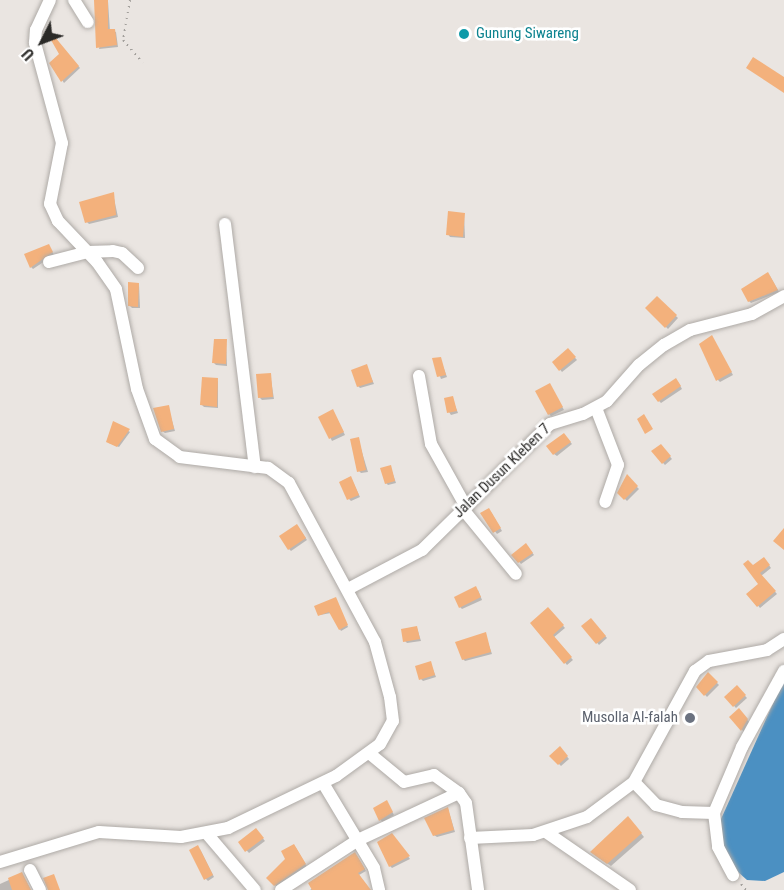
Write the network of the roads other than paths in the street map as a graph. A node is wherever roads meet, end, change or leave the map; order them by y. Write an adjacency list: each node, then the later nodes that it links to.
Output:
1 (50, 0): 5 (street)
2 (74, 0): 3 (street)
3 (88, 22)
4 (225, 224): 11 (street)
5 (88, 252): 6 (street); 7 (street); 11 (street)
6 (49, 262)
7 (138, 268)
8 (784, 296): 10 (street, Jalan Dusun Kleben 7)
9 (419, 376): 13 (street)
10 (596, 408): 12 (street); 13 (street, Jalan Dusun Kleben 7)
11 (255, 467): 15 (street)
12 (605, 502)
13 (463, 506): 14 (street); 15 (street, Jalan Dusun Kleben 7)
14 (516, 574)
15 (348, 589): 18 (street)
16 (784, 639): 19 (street)
17 (784, 671): 22 (street)
18 (369, 753): 20 (street); 21 (street)
19 (634, 782): 22 (street); 23 (street)
20 (323, 783): 24 (street); 26 (street)
21 (459, 793): 25 (street); 26 (street)
22 (714, 813): 29 (street)
23 (546, 832): 25 (street); 35 (street)
24 (208, 835): 27 (street); 31 (street)
25 (470, 838): 34 (street)
26 (358, 840): 32 (street); 33 (street)
27 (0, 862)
28 (30, 870): 30 (street)
29 (733, 875)
30 (40, 890)
31 (255, 890)
32 (281, 890)
33 (379, 890)
34 (478, 890)
35 (630, 890)

